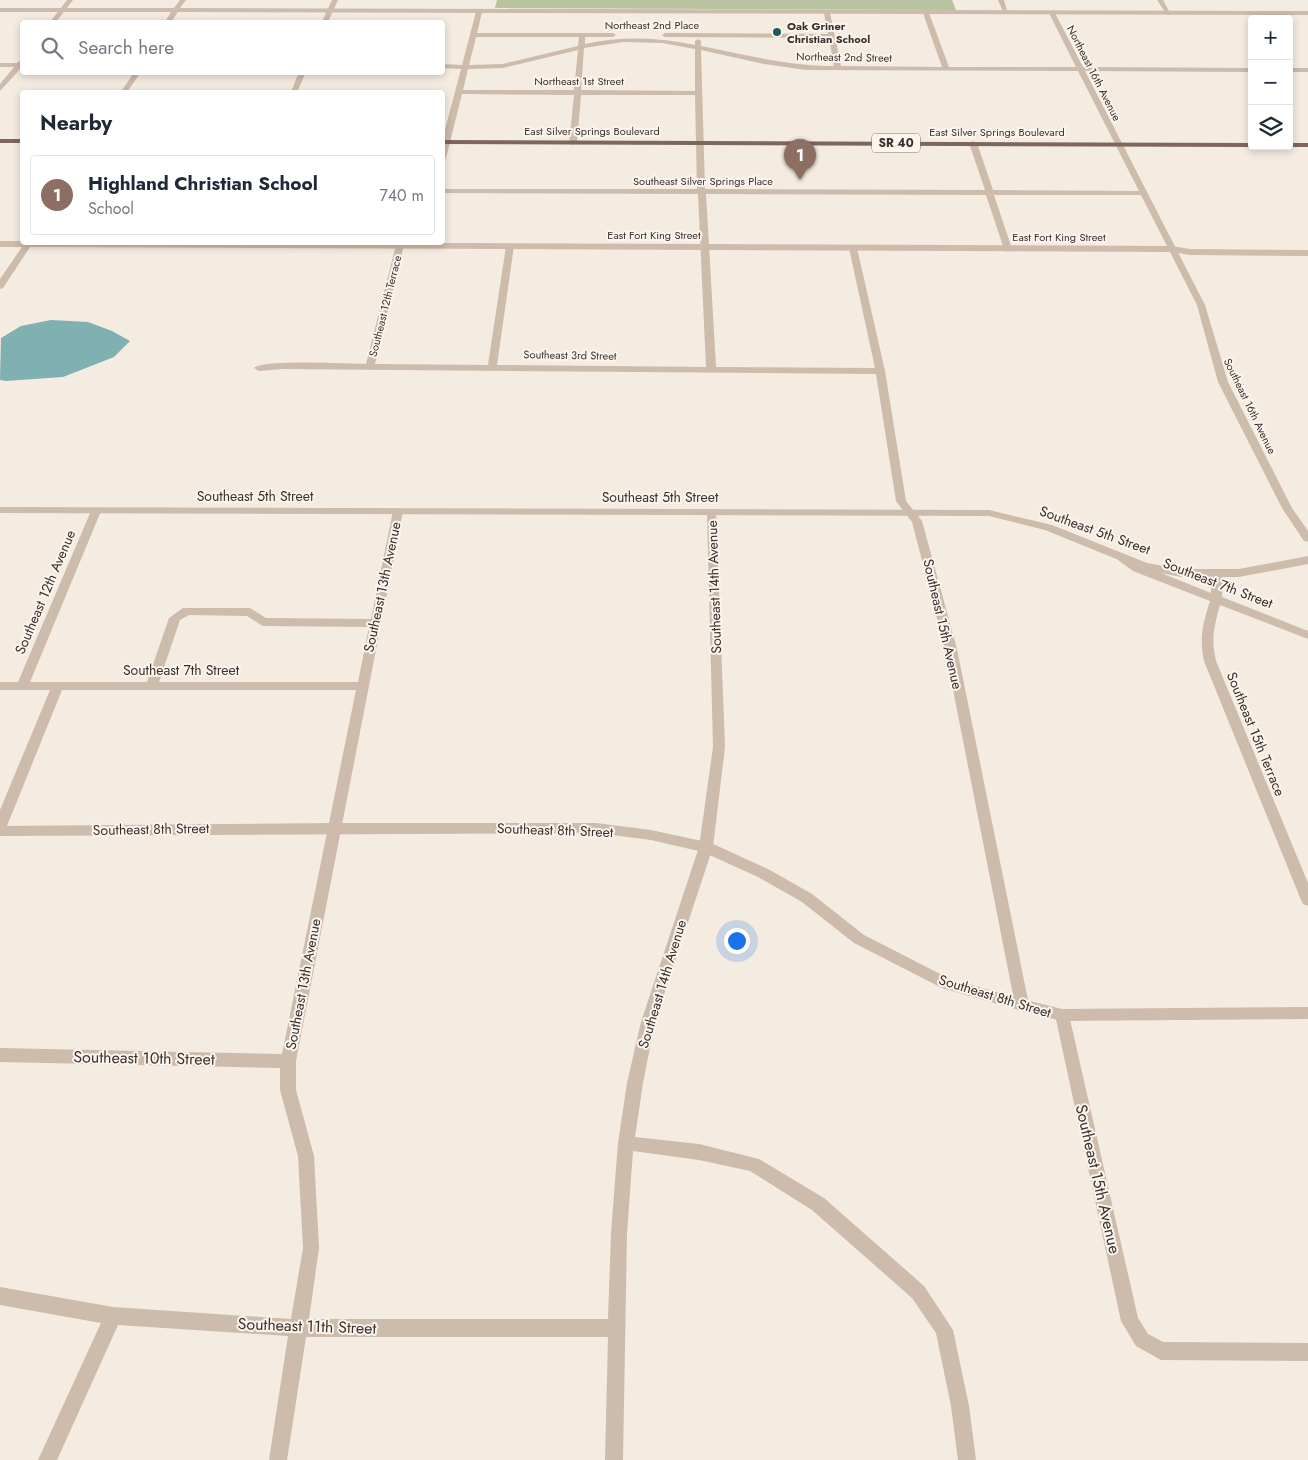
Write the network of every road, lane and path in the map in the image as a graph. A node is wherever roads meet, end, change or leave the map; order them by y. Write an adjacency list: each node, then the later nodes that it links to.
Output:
1 (70, 0): 7 (street)
2 (183, 0): 8 (street)
3 (335, 0): 9 (street)
4 (1001, 0): 13 (street)
5 (1160, 0): 16 (street)
6 (0, 10): 7 (street)
7 (62, 10): 8 (street); 17 (street)
8 (176, 10): 9 (street); 18 (street)
9 (330, 12): 10 (street); 19 (street)
10 (478, 12): 11 (street); 21 (street)
11 (826, 13): 12 (street); 23 (street)
12 (926, 13): 13 (street); 32 (street)
13 (1006, 13): 14 (street)
14 (1052, 13): 16 (street); 34 (street, Northeast 16th Avenue)
15 (1308, 13): 16 (street)
16 (1169, 14)
17 (54, 20)
18 (169, 20)
19 (326, 20)
20 (582, 35): 21 (street, Northeast 2nd Place); 24 (street, Northeast 2nd Place); 25 (street)
21 (473, 36): 31 (street)
22 (697, 36): 23 (street, Northeast 2nd Place); 24 (street, Northeast 2nd Place); 26 (street)
23 (832, 36): 33 (street)
24 (638, 38): 25 (street, Northeast 2nd Street); 26 (street, Northeast 2nd Street)
25 (581, 46): 31 (street, Northeast 2nd Street); 44 (street)
26 (699, 48): 33 (street, Northeast 2nd Street); 45 (street)
27 (20, 64): 28 (street)
28 (0, 65)
29 (20, 65): 40 (street)
30 (445, 66): 31 (street, Northeast 2nd Street)
31 (466, 66): 43 (street)
32 (946, 68): 33 (street, Northeast 2nd Street); 34 (street, Northeast 2nd Street)
33 (838, 69)
34 (1080, 69): 35 (street, Northeast 2nd Street); 53 (street, Northeast 16th Avenue)
35 (1248, 70)
36 (1293, 70): 37 (street)
37 (1308, 70)
38 (136, 75): 41 (street)
39 (302, 75): 42 (street)
40 (0, 89)
41 (125, 90)
42 (295, 90)
43 (460, 92): 44 (street, Northeast 1st Street); 46 (street)
44 (578, 92): 45 (street, Northeast 1st Street); 50 (street)
45 (698, 93): 51 (street)
46 (445, 139)
47 (0, 141): 48 (main road)
48 (20, 141)
49 (445, 142): 50 (main road, East Silver Springs Boulevard / SR 40)
50 (573, 143): 51 (main road, East Silver Springs Boulevard / SR 40)
51 (699, 143): 52 (main road, East Silver Springs Boulevard / SR 40); 58 (street)
52 (973, 144): 53 (main road, East Silver Springs Boulevard / SR 40); 59 (street)
53 (1117, 144): 54 (main road, East Silver Springs Boulevard / SR 40); 60 (street, Southeast 16th Avenue)
54 (1248, 144)
55 (1293, 145): 56 (main road)
56 (1308, 145)
57 (445, 191): 58 (street, Southeast Silver Springs Place)
58 (702, 193): 59 (street, Southeast Silver Springs Place); 67 (street)
59 (988, 193): 60 (street, Southeast Silver Springs Place); 69 (street)
60 (1142, 193): 70 (street, Southeast 16th Avenue)
61 (20, 243): 62 (street, East Fort King Street)
62 (0, 244)
63 (445, 244): 66 (street, East Fort King Street)
64 (27, 245): 72 (street)
65 (400, 245): 73 (street, Southeast 12th Terrace)
66 (510, 246): 67 (street, East Fort King Street); 74 (street)
67 (705, 246): 68 (street, East Fort King Street); 76 (street)
68 (854, 248): 69 (street, East Fort King Street); 77 (street, Southeast 15th Avenue)
69 (1008, 248): 70 (street, East Fort King Street)
70 (1171, 248): 71 (street, East Fort King Street); 83 (street, Southeast 16th Avenue)
71 (1308, 253)
72 (0, 286)
73 (370, 366): 74 (street, Southeast 3rd Street); 75 (street, Southeast 3rd Street)
74 (492, 367): 76 (street, Southeast 3rd Street)
75 (259, 368)
76 (710, 369): 77 (street, Southeast 3rd Street)
77 (880, 371): 82 (street, Southeast 15th Avenue)
78 (0, 510): 79 (street, Southeast 5th Street)
79 (96, 511): 80 (street, Southeast 5th Street); 93 (street, Southeast 12th Avenue)
80 (398, 511): 81 (street, Southeast 5th Street); 88 (street, Southeast 13th Avenue)
81 (712, 512): 82 (street, Southeast 5th Street); 98 (street, Southeast 14th Avenue)
82 (912, 513): 84 (street, Southeast 5th Street); 100 (street, Southeast 15th Avenue)
83 (1308, 539)
84 (1120, 556): 86 (street, Southeast 5th Street); 87 (street, Southeast 7th Street)
85 (1308, 560): 86 (street, Southeast 5th Street)
86 (1218, 574): 87 (street, Southeast 15th Terrace)
87 (1216, 598): 89 (street, Southeast 7th Street); 99 (street, Southeast 15th Terrace)
88 (375, 623): 91 (street); 94 (street, Southeast 13th Avenue)
89 (1308, 635)
90 (58, 685): 91 (street, Southeast 7th Street); 93 (street, Southeast 7th Street); 95 (street)
91 (152, 685): 94 (street, Southeast 7th Street)
92 (0, 686): 93 (street, Southeast 7th Street)
93 (22, 686)
94 (362, 686): 96 (street, Southeast 13th Avenue)
95 (0, 826)
96 (334, 828): 97 (street, Southeast 8th Street); 98 (street, Southeast 8th Street); 104 (street, Southeast 13th Avenue)
97 (0, 831)
98 (706, 846): 100 (street, Southeast 8th Street); 105 (street, Southeast 14th Avenue)
99 (1308, 900)
100 (1022, 1005): 102 (street, Southeast 8th Street)
101 (1308, 1013): 102 (street, Southeast 8th Street)
102 (1062, 1015): 110 (street, Southeast 15th Avenue)
103 (0, 1055): 104 (street, Southeast 10th Street)
104 (288, 1061): 108 (street, Southeast 13th Avenue)
105 (626, 1143): 109 (street, Southeast 14th Avenue); 114 (street)
106 (0, 1296): 107 (street, Southeast 11th Street)
107 (113, 1316): 108 (street, Southeast 11th Street); 111 (street)
108 (299, 1328): 109 (street, Southeast 11th Street); 112 (street, Southeast 13th Avenue)
109 (617, 1328): 113 (street, Southeast 14th Avenue)
110 (1308, 1352)
111 (47, 1460)
112 (278, 1460)
113 (614, 1460)
114 (967, 1460)

